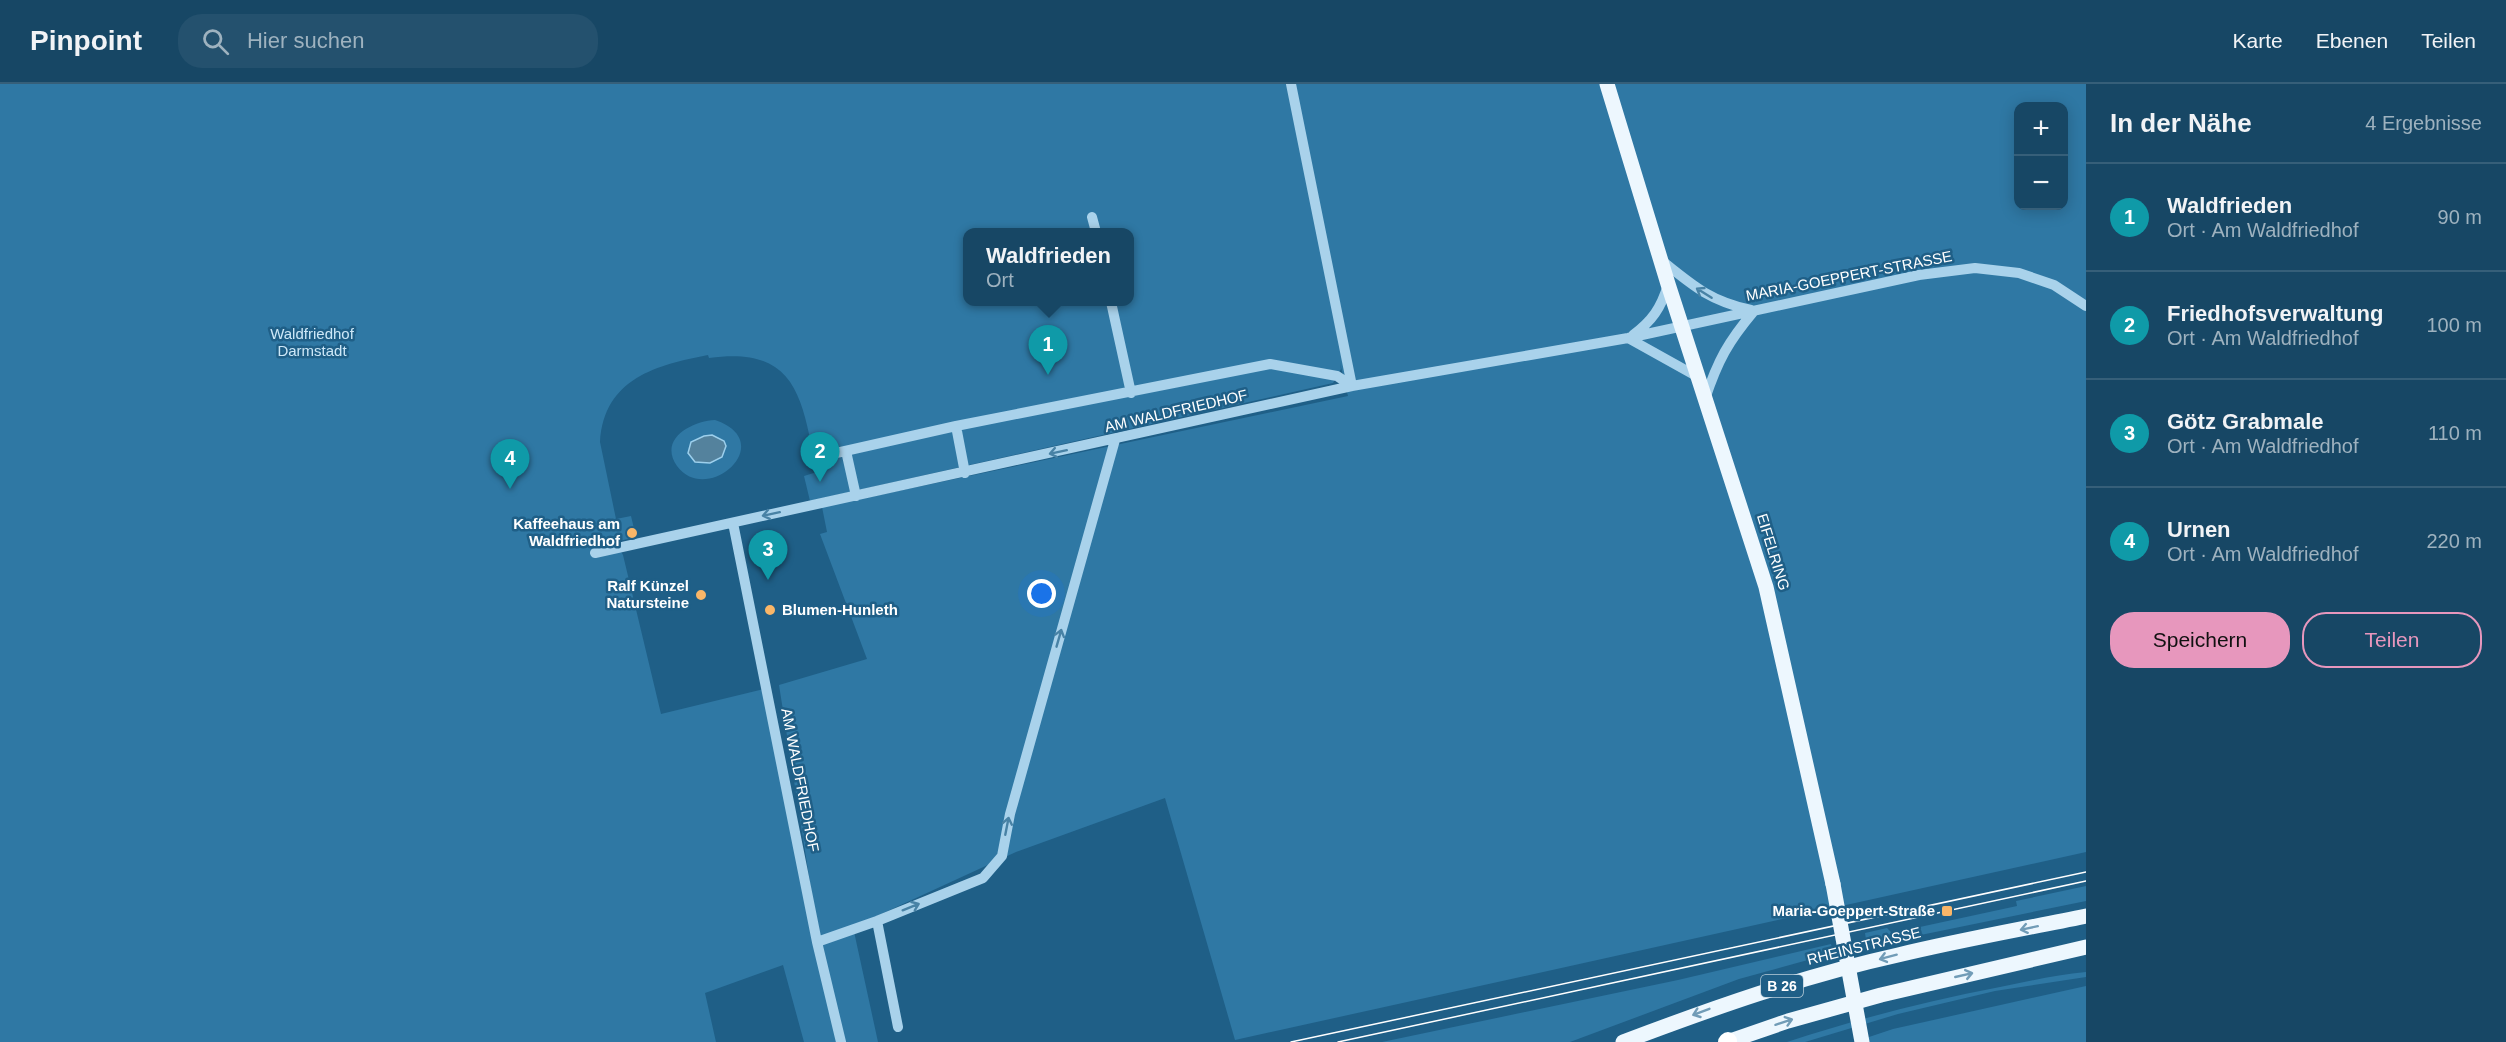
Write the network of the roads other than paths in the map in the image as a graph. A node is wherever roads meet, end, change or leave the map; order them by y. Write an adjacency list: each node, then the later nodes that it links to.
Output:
1 (1291, 84): 13 (street)
2 (1607, 84): 5 (main road, EIFELRING)
3 (1092, 217): 4 (street)
4 (1095, 228)
5 (1661, 260): 6 (main road, EIFELRING); 9 (street, one-way to 5)
6 (1668, 284): 10 (main road, EIFELRING); 11 (street, AM WALDFRIEDHOF)
7 (1112, 306): 14 (street)
8 (2086, 306): 9 (street, MARIA-GOEPPERT-STRASSE)
9 (1754, 311): 10 (street, MARIA-GOEPPERT-STRASSE); 15 (street)
10 (1682, 326): 11 (street, AM WALDFRIEDHOF); 12 (main road, EIFELRING)
11 (1628, 338): 12 (street); 13 (street, AM WALDFRIEDHOF)
12 (1698, 377): 15 (main road, EIFELRING)
13 (1353, 386): 14 (street); 17 (street, AM WALDFRIEDHOF)
14 (1131, 393): 16 (street)
15 (1706, 399): 34 (main road, EIFELRING, bridge)
16 (956, 426): 18 (street); 20 (street)
17 (1115, 440): 20 (street, AM WALDFRIEDHOF, one-way to 20); 25 (street, one-way to 17)
18 (846, 451): 19 (street); 21 (street)
19 (814, 458)
20 (965, 472): 21 (street, AM WALDFRIEDHOF)
21 (856, 496): 22 (street, AM WALDFRIEDHOF, one-way to 22)
22 (733, 523): 23 (street, AM WALDFRIEDHOF); 26 (street, AM WALDFRIEDHOF)
23 (595, 553)
24 (2086, 916): 32 (main road, RHEINSTRASSE / B 26, one-way to 32)
25 (878, 921): 26 (street); 30 (street)
26 (817, 942): 31 (street, AM WALDFRIEDHOF)
27 (2086, 947): 28 (main road, B 26)
28 (2065, 952): 29 (main road); 33 (main road, B 26, one-way to 28)
29 (2086, 954)
30 (898, 1027)
31 (841, 1042)
32 (1623, 1042)
33 (1727, 1042)
34 (1862, 1042)

